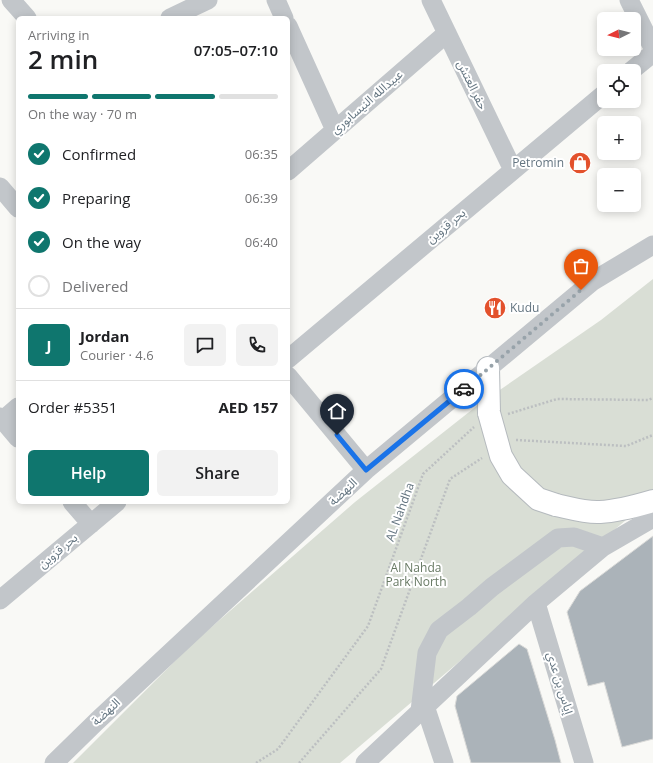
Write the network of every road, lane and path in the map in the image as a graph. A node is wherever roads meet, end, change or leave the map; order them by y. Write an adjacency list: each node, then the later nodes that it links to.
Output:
1 (11, 0): 6 (street)
2 (208, 0): 7 (street)
3 (276, 0): 8 (street)
4 (431, 0): 10 (street, حفر العتش)
5 (629, 0): 11 (street)
6 (25, 16)
7 (174, 16)
8 (283, 16)
9 (290, 30): 15 (street)
10 (447, 33): 15 (street, عبيدالله النيسابوري); 17 (street, حفر العتش)
11 (653, 48)
12 (653, 52): 13 (street)
13 (639, 64)
14 (597, 100): 17 (street, بحر قزوين)
15 (335, 130): 16 (street, عبيدالله النيسابوري)
16 (290, 170)
17 (513, 170): 21 (street, بحر قزوين)
18 (0, 187): 19 (street)
19 (16, 206)
20 (653, 245): 22 (street, النهضة)
21 (290, 356)
22 (488, 368): 26 (main road); 32 (street, النهضة)
23 (290, 378): 32 (street)
24 (653, 398): 26 (path, AL Nahdha)
25 (16, 408): 27 (street)
26 (491, 417): 33 (main road, bridge); 43 (path, AL Nahdha)
27 (1, 419): 29 (street)
28 (653, 435): 30 (path)
29 (16, 436)
30 (511, 440)
31 (486, 455): 44 (path)
32 (366, 470): 42 (street, النهضة)
33 (653, 501)
34 (74, 504): 37 (street)
35 (115, 504): 37 (street, بحر قزوين)
36 (653, 518): 38 (street)
37 (91, 524): 39 (street, بحر قزوين)
38 (604, 547): 40 (street); 41 (street)
39 (0, 600)
40 (536, 604): 41 (street); 47 (street, إياس بن عدي)
41 (423, 709): 45 (street); 46 (street)
42 (54, 763)
43 (256, 763)
44 (299, 763)
45 (366, 763)
46 (444, 763)
47 (584, 763)

